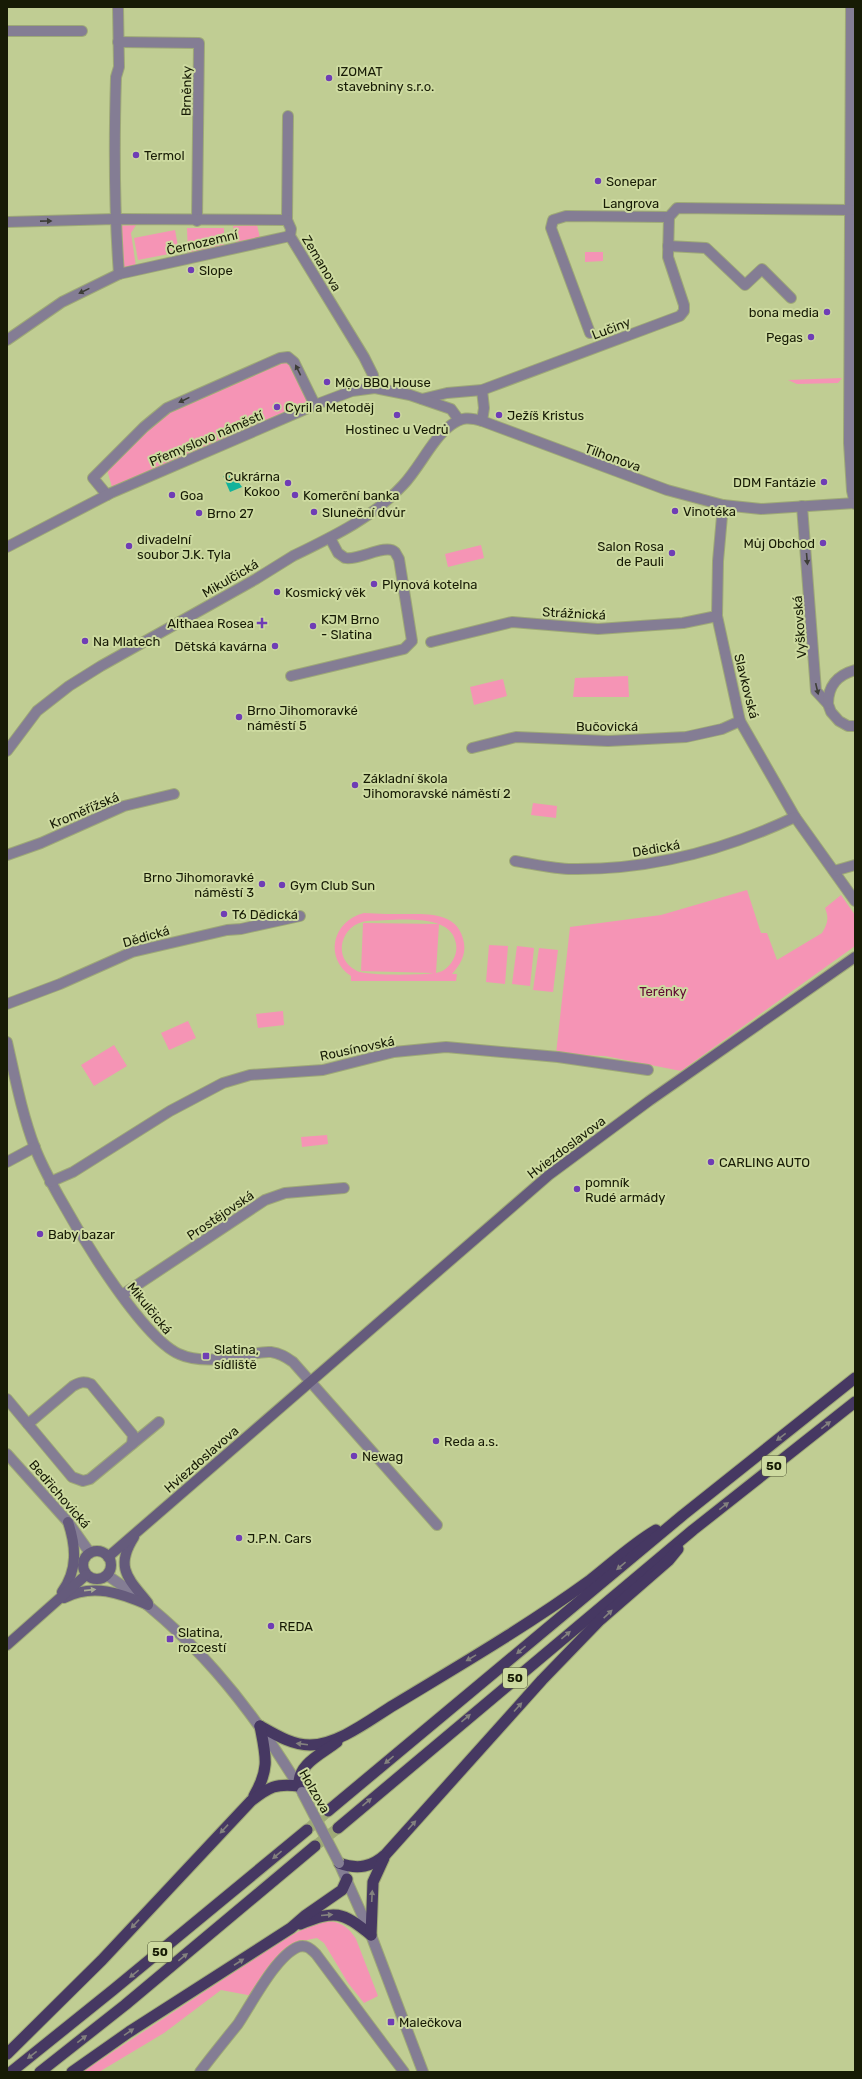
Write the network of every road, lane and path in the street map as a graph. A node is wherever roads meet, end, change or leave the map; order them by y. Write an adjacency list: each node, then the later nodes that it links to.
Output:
1 (118, 7): 5 (street)
2 (851, 7): 7 (street)
3 (7, 31): 4 (street)
4 (82, 31)
5 (118, 42): 9 (street); 11 (street, Brněnky)
6 (288, 116): 10 (street, Zemanova)
7 (850, 210): 8 (street, Langrova); 26 (street)
8 (669, 216): 14 (street, Lučiny); 17 (street, Langrova)
9 (115, 219): 11 (street, Černozemní); 12 (street, Černozemní, one-way to 9); 15 (street)
10 (287, 220): 11 (street, Černozemní); 13 (street, Zemanova)
11 (197, 221)
12 (7, 222)
13 (290, 236): 15 (street, Černozemní); 19 (street, Zemanova)
14 (668, 246): 16 (street); 20 (street, Lučiny)
15 (119, 274): 18 (street, Černozemní, one-way to 18)
16 (791, 298)
17 (590, 333)
18 (7, 340)
19 (375, 388): 21 (street); 22 (street, Přemyslovo náměstí)
20 (482, 390): 21 (street, Lučiny); 24 (street)
21 (422, 399): 23 (street)
22 (315, 405): 27 (street, Přemyslovo náměstí); 27 (street, one-way to 27)
23 (459, 420): 24 (street, Tilhonova); 31 (street, Mikulčická)
24 (482, 421): 29 (street, Tilhonova)
25 (855, 425): 26 (street)
26 (849, 443): 28 (street)
27 (107, 495): 32 (street, Přemyslovo náměstí)
28 (855, 503): 30 (street, Tilhonova)
29 (723, 505): 30 (street, Tilhonova); 33 (street, Slavkovská)
30 (802, 506): 37 (street, Vyškovská, one-way to 37)
31 (330, 538): 36 (street); 41 (street, Mikulčická)
32 (7, 547)
33 (717, 616): 34 (street, Strážnická); 38 (street, Slavkovská)
34 (431, 642)
35 (855, 670): 37 (street)
36 (291, 676)
37 (828, 704): 39 (street, Vyškovská)
38 (740, 721): 40 (street, Bučovická); 43 (street, Slavkovská)
39 (855, 726)
40 (472, 748)
41 (7, 751)
42 (174, 794): 44 (street, Kroměřížská)
43 (795, 817): 45 (street, Dědická); 47 (street, Slavkovská)
44 (7, 855)
45 (515, 861)
46 (855, 865): 47 (street)
47 (834, 871): 48 (street, Slavkovská)
48 (855, 901)
49 (300, 916): 51 (street, Dědická)
50 (855, 957): 60 (main road, Hviezdoslavova)
51 (7, 1004)
52 (7, 1042): 54 (street, Mikulčická)
53 (648, 1070): 56 (street, Rousínovská)
54 (35, 1147): 55 (street); 56 (street, Mikulčická)
55 (7, 1162)
56 (50, 1182): 58 (street, Mikulčická)
57 (344, 1188): 58 (street, Prostějovská)
58 (122, 1295): 60 (street, Mikulčická)
59 (855, 1378): 67 (highway, 50, one-way to 67)
60 (311, 1382): 69 (street); 70 (main road, Hviezdoslavova)
61 (7, 1399): 64 (street, Bedřichovická)
62 (855, 1402): 71 (highway, 50, one-way to 62)
63 (160, 1422): 65 (street, Bedřichovická)
64 (28, 1424): 65 (street, Bedřichovická); 65 (street)
65 (132, 1444)
66 (7, 1454): 68 (street, Bedřichovická)
67 (683, 1515): 80 (highway, 50, one-way to 80); 83 (highway, 50, one-way to 83)
68 (68, 1522): 72 (street, Bedřichovická); 76 (main road)
69 (437, 1525)
70 (141, 1528): 73 (main road, Hviezdoslavova); 77 (main road)
71 (693, 1530): 84 (highway, 50, one-way to 71); 87 (highway, 50, one-way to 71)
72 (90, 1553): 73 (main road); 74 (main road)
73 (108, 1557): 75 (main road)
74 (86, 1575): 75 (main road); 76 (main road)
75 (107, 1575): 77 (street, Holzova)
76 (52, 1605): 77 (main road, one-way to 77); 78 (main road)
77 (149, 1606): 79 (street, Holzova)
78 (7, 1645)
79 (260, 1726): 80 (highway, 50, one-way to 79); 81 (street, Holzova); 82 (highway)
80 (352, 1730): 81 (highway, 50)
81 (300, 1789): 82 (highway); 88 (street, Holzova, bridge)
82 (251, 1801): 92 (highway, one-way to 92)
83 (328, 1811)
84 (338, 1828)
85 (307, 1830): 93 (highway, 50, one-way to 93)
86 (315, 1846): 94 (highway, 50, one-way to 86)
87 (386, 1854): 88 (highway, 50); 91 (highway, 50, one-way to 87)
88 (342, 1865): 89 (street, Holzova)
89 (347, 1879): 90 (highway); 91 (street, Holzova)
90 (290, 1928): 91 (highway, one-way to 91); 95 (highway, one-way to 90)
91 (371, 1935): 98 (street, Holzova)
92 (7, 2054)
93 (10, 2072)
94 (40, 2072)
95 (72, 2072)
96 (200, 2072): 97 (street)
97 (404, 2072)
98 (423, 2072)

